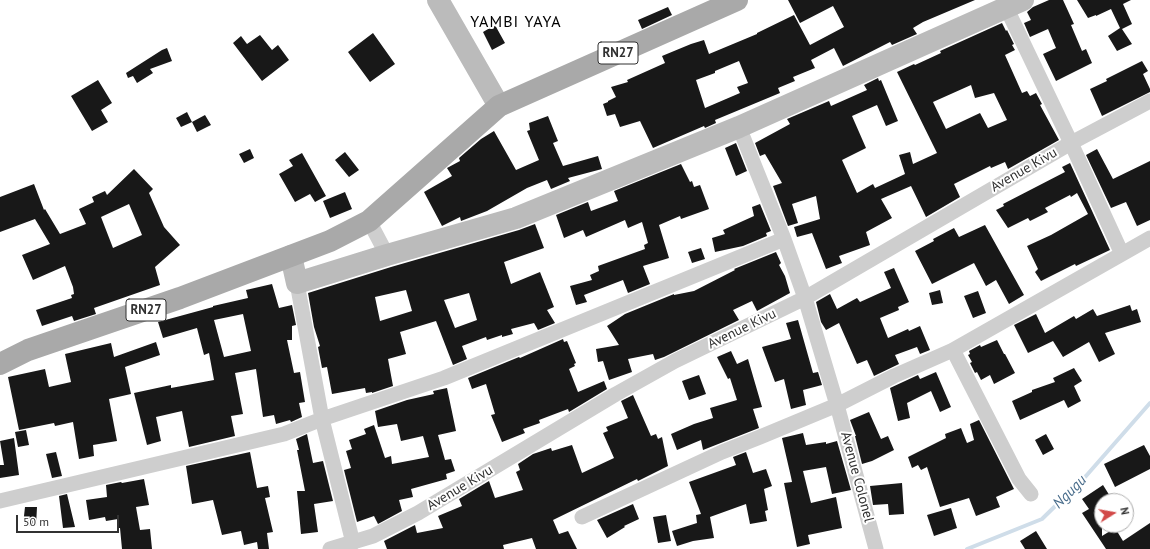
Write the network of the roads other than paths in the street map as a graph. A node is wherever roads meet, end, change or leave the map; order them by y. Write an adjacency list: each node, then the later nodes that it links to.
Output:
1 (438, 0): 5 (street)
2 (737, 0): 5 (main road, RN27)
3 (1014, 4): 6 (street); 7 (street)
4 (1150, 101): 7 (street, Avenue Kivu)
5 (499, 106): 8 (main road, RN27)
6 (739, 127): 10 (street, Avenue Colonel); 12 (street)
7 (1071, 143): 11 (street); 15 (street, Avenue Kivu)
8 (369, 221): 12 (street); 13 (main road, RN27)
9 (1150, 238): 11 (street)
10 (784, 239): 15 (street, Avenue Colonel); 19 (street)
11 (1122, 254): 16 (street)
12 (387, 255): 14 (street)
13 (291, 256): 14 (street); 17 (main road, RN27)
14 (297, 283): 19 (street)
15 (805, 298): 18 (street, Avenue Colonel); 23 (street, Avenue Kivu)
16 (953, 350): 18 (street); 20 (street)
17 (0, 364)
18 (837, 405): 22 (street); 25 (street, Avenue Colonel)
19 (322, 419): 21 (street); 23 (street)
20 (1031, 494)
21 (0, 501)
22 (582, 517)
23 (353, 543): 24 (street, Avenue Kivu)
24 (330, 549)
25 (876, 549)

